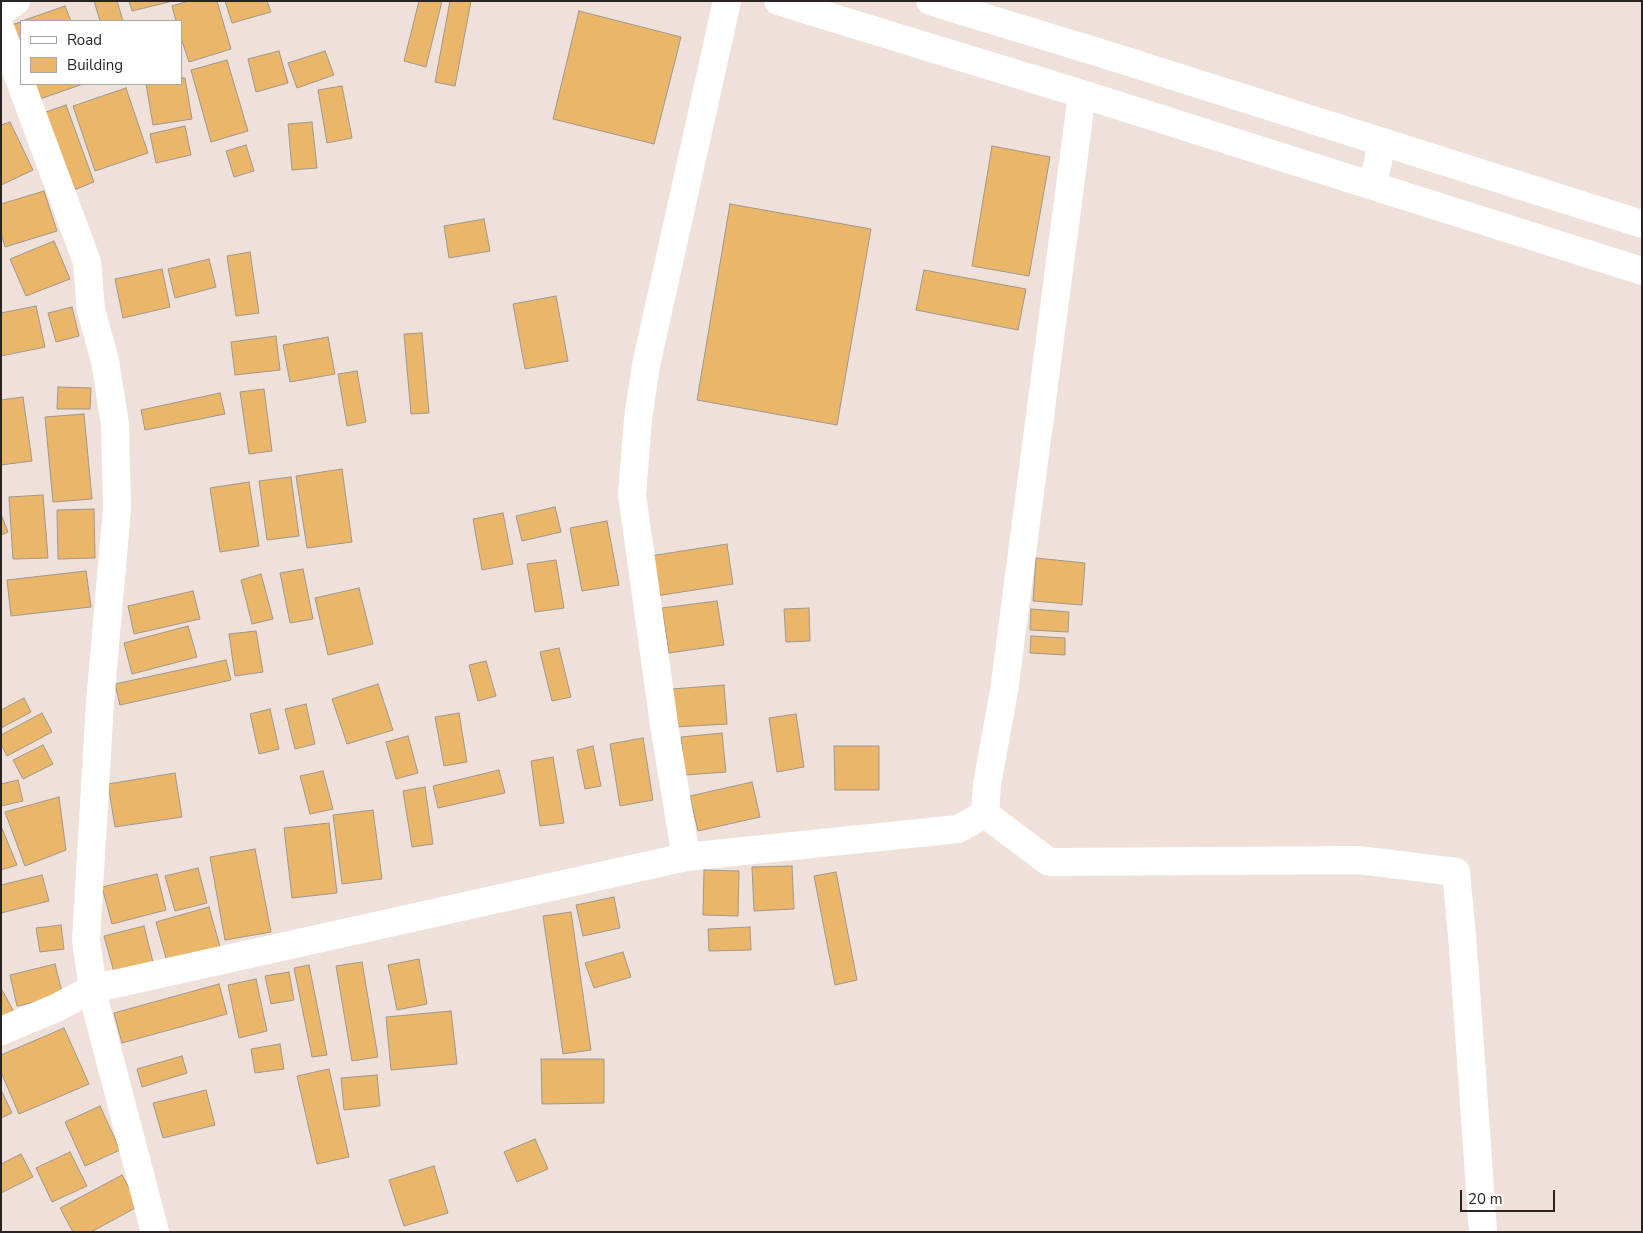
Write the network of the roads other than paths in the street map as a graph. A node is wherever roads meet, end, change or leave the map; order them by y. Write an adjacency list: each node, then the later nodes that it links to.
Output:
1 (16, 1): 5 (street)
2 (726, 1): 15 (street)
3 (778, 1): 9 (street)
4 (930, 1): 10 (street)
5 (1, 12)
6 (1, 30): 7 (street)
7 (20, 81)
8 (21, 85): 16 (street)
9 (1082, 94): 11 (street); 14 (street)
10 (1382, 142): 11 (street); 12 (street)
11 (1373, 185): 13 (street)
12 (1642, 224)
13 (1642, 271)
14 (985, 814): 15 (street); 19 (street)
15 (686, 857): 16 (street)
16 (92, 990): 17 (street); 18 (street)
17 (1, 1032)
18 (155, 1232)
19 (1483, 1232)

